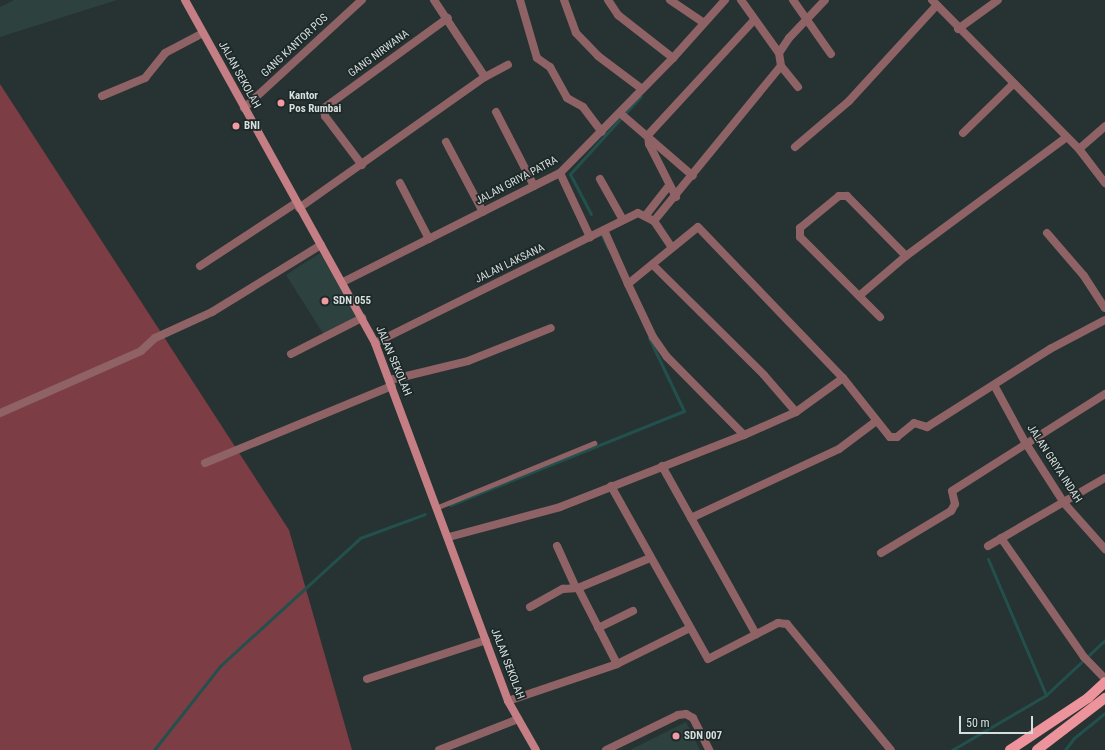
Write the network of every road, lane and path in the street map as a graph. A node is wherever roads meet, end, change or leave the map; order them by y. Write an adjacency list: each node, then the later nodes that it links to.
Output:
1 (185, 0): 19 (street, JALAN SEKOLAH)
2 (362, 0): 30 (street, GANG KANTOR POS)
3 (434, 0): 14 (street)
4 (520, 0): 34 (street)
5 (564, 0): 28 (street)
6 (608, 0): 22 (street)
7 (670, 0): 17 (street)
8 (725, 0): 17 (street, JALAN GRIYA PATRA)
9 (741, 0): 16 (street)
10 (794, 0): 15 (street)
11 (825, 0): 15 (street)
12 (998, 0): 18 (street)
13 (934, 3): 18 (street); 39 (street)
14 (448, 18): 25 (street); 41 (street, GANG NIRWANA)
15 (807, 19): 20 (street); 21 (street)
16 (754, 20): 20 (street); 36 (street)
17 (703, 22): 22 (street, JALAN GRIYA PATRA)
18 (958, 29): 26 (street)
19 (203, 33): 29 (street); 30 (street, JALAN SEKOLAH)
20 (779, 54): 24 (street)
21 (831, 54)
22 (673, 58): 28 (street, JALAN GRIYA PATRA)
23 (508, 65): 25 (street)
24 (781, 66): 27 (street); 43 (street)
25 (485, 77): 41 (street)
26 (1013, 84): 35 (street); 37 (street)
27 (798, 87)
28 (642, 89): 32 (street, JALAN GRIYA PATRA)
29 (102, 96)
30 (244, 108): 50 (street, JALAN SEKOLAH)
31 (496, 112): 47 (street)
32 (623, 115): 34 (street, JALAN GRIYA PATRA); 36 (street)
33 (1105, 126): 40 (street)
34 (602, 132): 42 (street, JALAN GRIYA PATRA)
35 (962, 133)
36 (648, 135): 43 (street); 48 (street)
37 (1067, 137): 40 (street); 61 (street)
38 (446, 142): 51 (street)
39 (795, 147)
40 (1079, 149): 46 (street)
41 (362, 165): 50 (street)
42 (560, 173): 47 (street, JALAN GRIYA PATRA); 57 (street)
43 (693, 176): 49 (street)
44 (600, 179): 53 (street)
45 (400, 183): 58 (street)
46 (1105, 183)
47 (534, 186): 51 (street, JALAN GRIYA PATRA)
48 (669, 186): 49 (street); 52 (street)
49 (676, 197): 54 (street)
50 (298, 205): 59 (street, JALAN SEKOLAH); 63 (street)
51 (483, 212): 58 (street, JALAN GRIYA PATRA)
52 (646, 215): 53 (street, JALAN LAKSANA); 54 (street)
53 (623, 220): 55 (street, JALAN LAKSANA)
54 (654, 221): 60 (street)
55 (604, 230): 57 (street, JALAN LAKSANA); 65 (street)
56 (1047, 233): 67 (street)
57 (590, 237): 72 (street, JALAN LAKSANA)
58 (429, 239): 64 (street, JALAN GRIYA PATRA)
59 (321, 245): 64 (street, JALAN SEKOLAH); 79 (street)
60 (671, 246): 62 (street); 74 (street)
61 (906, 256): 66 (street); 66 (street)
62 (654, 265): 65 (street); 78 (street)
63 (200, 266)
64 (343, 282): 69 (street, JALAN SEKOLAH)
65 (628, 284): 81 (street)
66 (859, 296): 68 (street)
67 (1105, 308)
68 (880, 317)
69 (362, 318): 72 (street, JALAN SEKOLAH); 73 (street)
70 (1105, 320): 76 (street)
71 (551, 328): 75 (street)
72 (375, 343): 75 (street, JALAN SEKOLAH)
73 (291, 354)
74 (843, 378): 78 (street); 80 (street)
75 (391, 383): 84 (street); 89 (street, JALAN SEKOLAH)
76 (994, 385): 80 (street); 82 (street, JALAN GRIYA INDAH)
77 (1105, 394): 82 (street)
78 (796, 412): 81 (street)
79 (0, 413)
80 (875, 422): 90 (street)
81 (744, 435): 85 (street)
82 (1025, 442): 88 (street, JALAN GRIYA INDAH); 96 (street)
83 (594, 443): 89 (lane)
84 (205, 463)
85 (662, 466): 87 (street); 90 (street)
86 (1105, 478): 88 (street)
87 (611, 486): 91 (street); 97 (street)
88 (1064, 503): 92 (street); 95 (street, JALAN GRIYA INDAH)
89 (439, 508): 91 (street, JALAN SEKOLAH)
90 (691, 518): 103 (street)
91 (449, 537): 104 (street, JALAN SEKOLAH)
92 (1001, 538): 94 (street); 106 (street)
93 (557, 546): 98 (street)
94 (988, 546)
95 (1105, 549)
96 (881, 553)
97 (650, 558): 98 (street); 102 (street)
98 (577, 588): 99 (street); 101 (street)
99 (530, 606)
100 (633, 611): 101 (street)
101 (598, 628): 105 (street)
102 (690, 628): 103 (street); 105 (street)
103 (756, 634): 116 (street)
104 (486, 640): 107 (street); 110 (street, JALAN SEKOLAH)
105 (617, 664): 110 (street)
106 (1105, 679)
107 (368, 680)
108 (1105, 682): 117 (main road)
109 (1105, 698): 118 (main road)
110 (508, 701): 111 (street, JALAN SEKOLAH)
111 (518, 719): 112 (street); 113 (street, JALAN SEKOLAH)
112 (439, 750)
113 (536, 750)
114 (606, 750): 115 (street)
115 (708, 750)
116 (891, 750)
117 (1010, 750)
118 (1037, 750)

